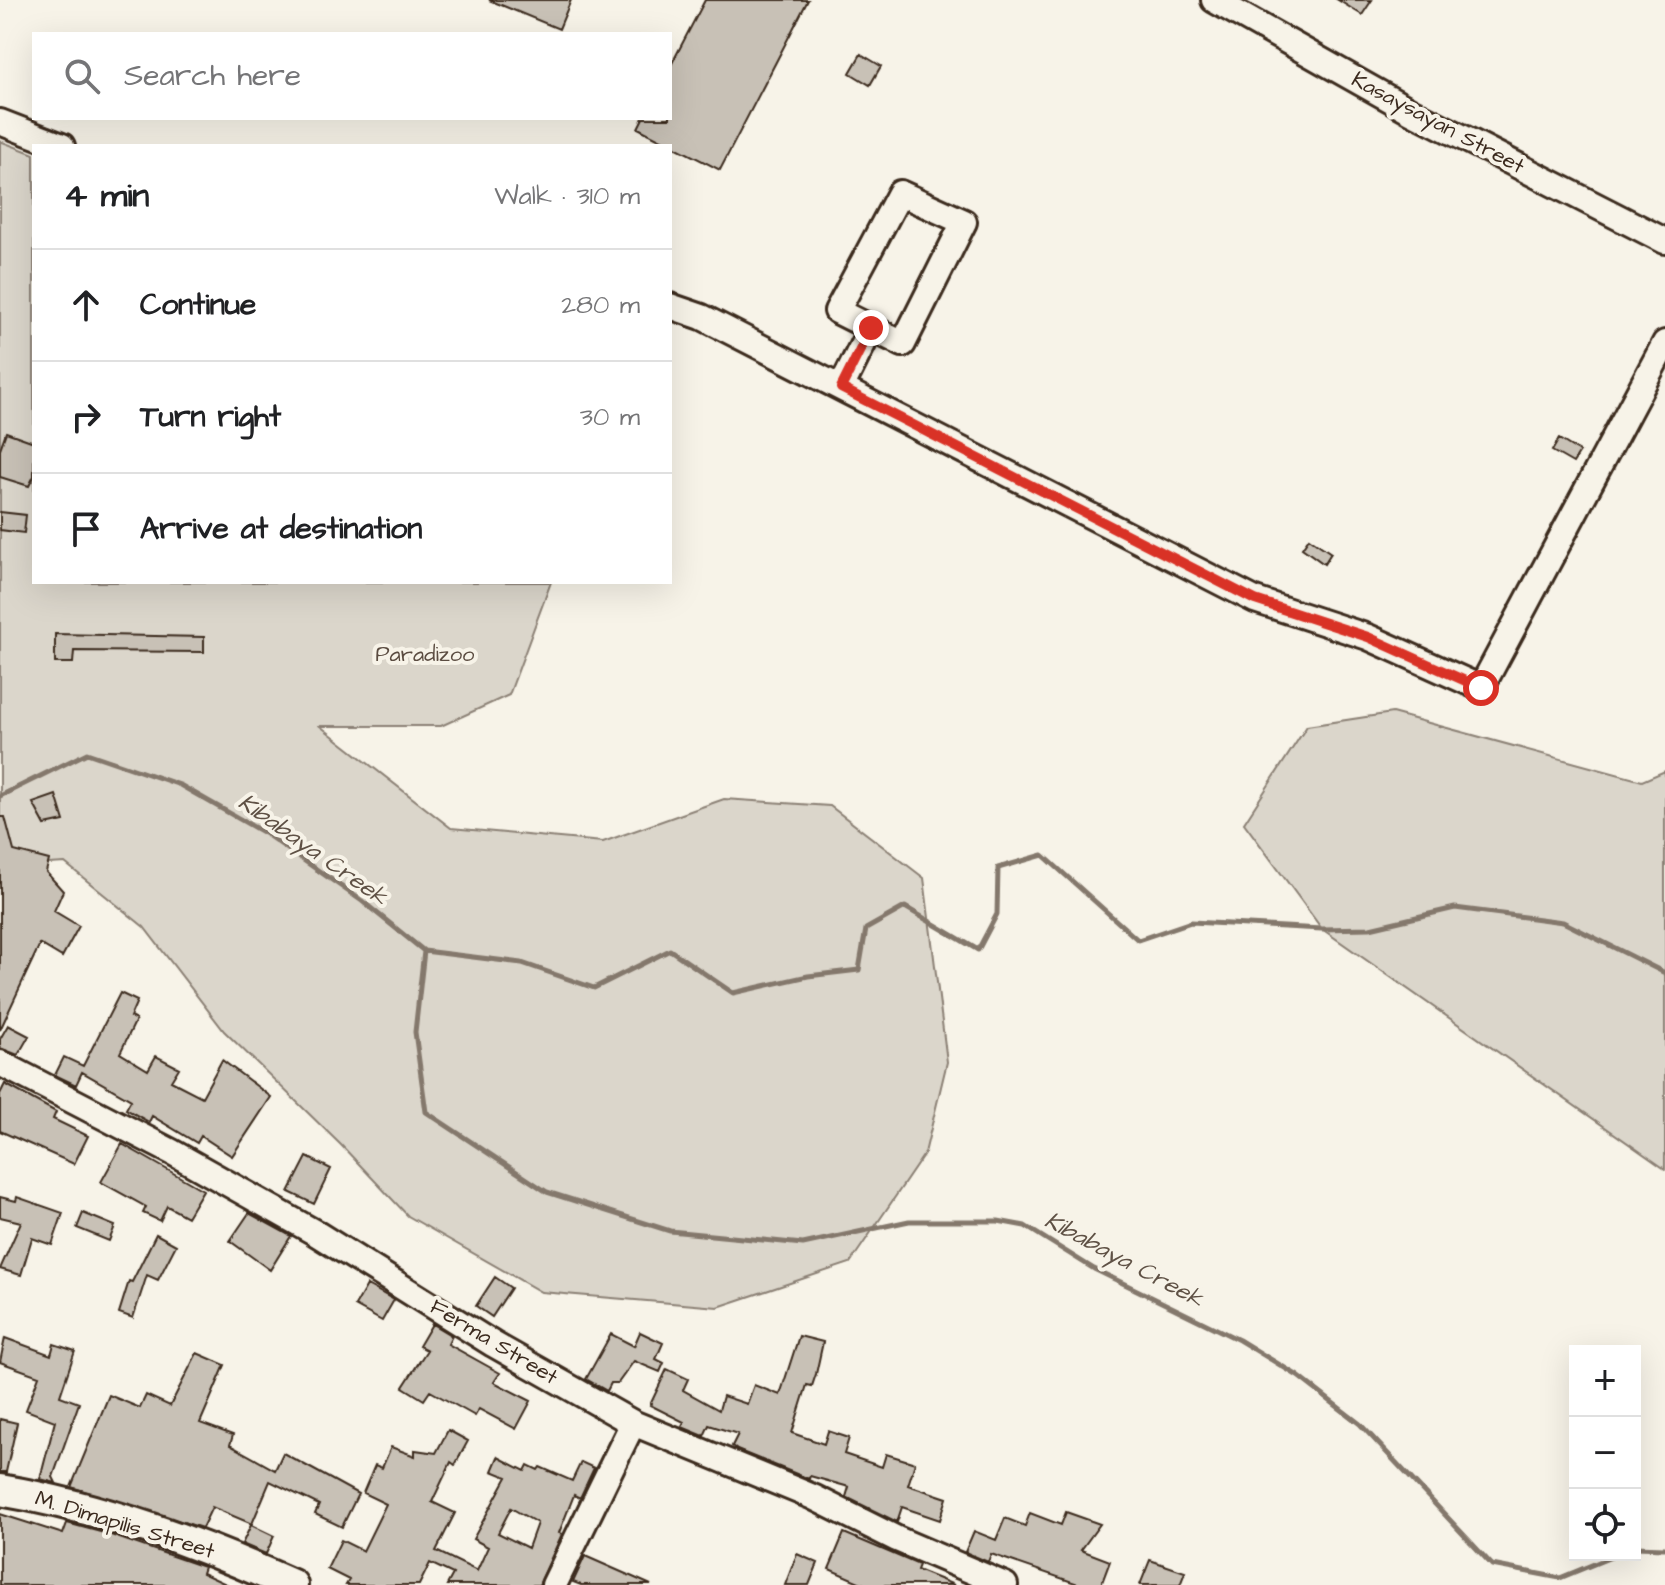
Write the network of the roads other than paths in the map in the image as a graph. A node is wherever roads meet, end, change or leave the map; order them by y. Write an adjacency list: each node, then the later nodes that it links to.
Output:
1 (1214, 0): 4 (street, Kasaysayan Street)
2 (0, 122): 3 (street)
3 (57, 144)
4 (1665, 241)
5 (672, 307): 8 (street)
6 (871, 328): 6 (street); 8 (street)
7 (1665, 343): 8 (street)
8 (841, 388)
9 (0, 1063): 10 (street, Ferma Street)
10 (633, 1423): 13 (street); 14 (street, Ferma Street)
11 (0, 1490): 12 (main road, M. Dimapilis Street)
12 (292, 1585)
13 (554, 1585)
14 (1005, 1585)

